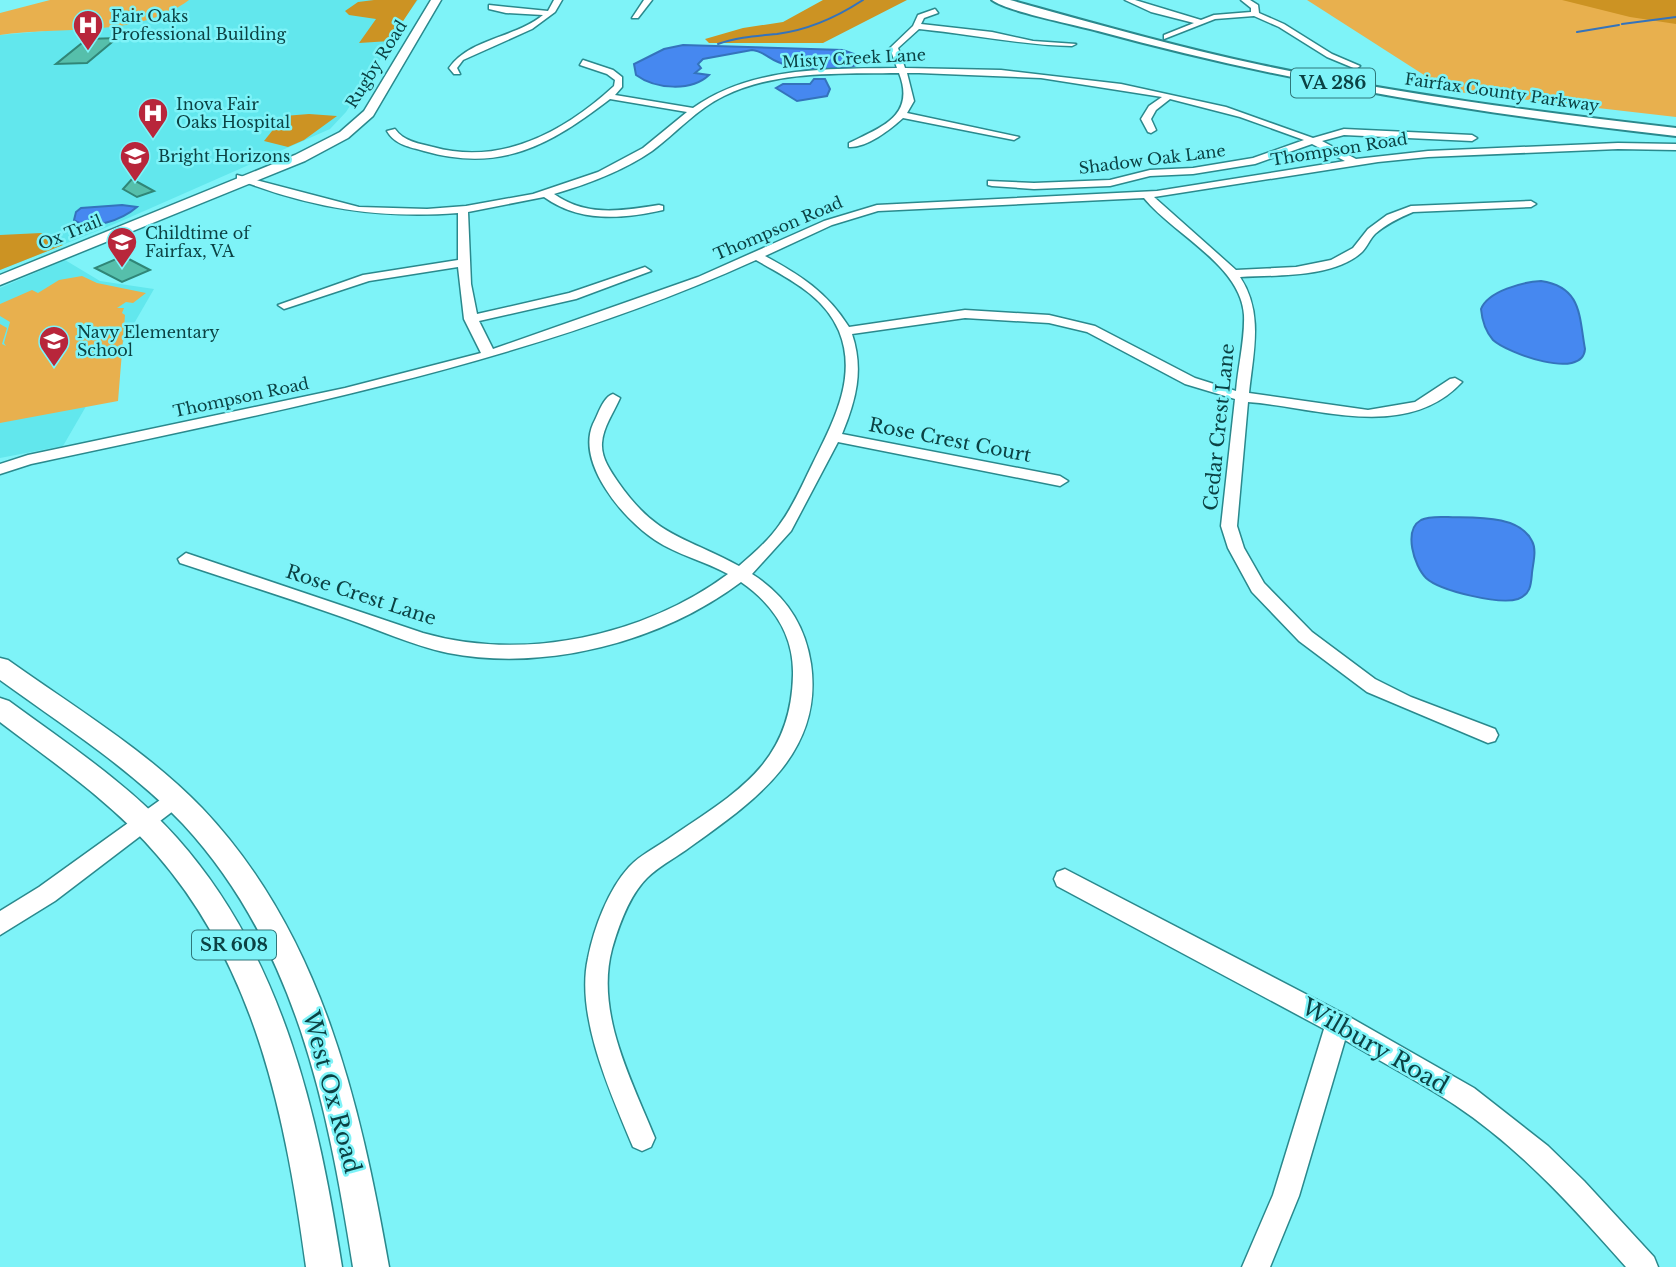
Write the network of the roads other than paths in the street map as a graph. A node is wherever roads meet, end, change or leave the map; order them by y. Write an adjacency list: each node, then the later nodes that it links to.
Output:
1 (424, 0): 22 (main road, Rugby Road)
2 (436, 0): 38 (main road, Rugby Road)
3 (558, 0): 11 (street)
4 (648, 0): 13 (street)
5 (997, 0): 31 (highway, Fairfax County Parkway / VA 286)
6 (1027, 0): 16 (highway, Fairfax County Parkway / VA 286)
7 (1129, 0): 14 (street)
8 (1245, 0): 12 (street)
9 (492, 7): 11 (street)
10 (935, 12): 15 (street)
11 (549, 13): 21 (street)
12 (1255, 14): 14 (street); 19 (street)
13 (635, 16)
14 (1201, 22): 16 (street)
15 (917, 26): 17 (street); 20 (street)
16 (1171, 38): 28 (highway, Fairfax County Parkway / VA 286)
17 (1072, 44)
18 (583, 63): 23 (street)
19 (1356, 66)
20 (901, 71): 24 (street, Misty Creek Lane); 25 (street, Misty Creek Lane); 27 (street)
21 (457, 72)
22 (367, 92)
23 (607, 96): 25 (street); 30 (street)
24 (1169, 96): 29 (street); 34 (street, Misty Creek Lane)
25 (692, 110): 40 (street, Misty Creek Lane)
26 (350, 114): 38 (main road, Rugby Road)
27 (901, 115): 32 (street); 35 (street)
28 (1676, 122)
29 (1151, 130)
30 (392, 131)
31 (1676, 132)
32 (1014, 137)
33 (1472, 138): 34 (street)
34 (1312, 139): 37 (street, Misty Creek Lane); 39 (street, Shadow Oak Lane)
35 (852, 145)
36 (1676, 147): 37 (street, Thompson Road)
37 (1355, 163): 41 (street, Thompson Road)
38 (251, 175): 43 (street, Misty Creek Lane); 49 (main road, Ox Trail)
39 (992, 183)
40 (545, 193): 43 (street, Misty Creek Lane); 44 (street)
41 (1147, 195): 45 (street, Thompson Road); 48 (street, Cedar Crest Lane)
42 (1531, 204): 48 (street)
43 (463, 208): 46 (street)
44 (659, 208)
45 (755, 256): 52 (street, Rose Crest Lane); 53 (street, Thompson Road)
46 (465, 262): 50 (street); 51 (street)
47 (645, 271): 51 (street)
48 (1231, 274): 55 (street, Cedar Crest Lane)
49 (0, 280)
50 (284, 305)
51 (470, 319): 53 (street)
52 (847, 331): 55 (street); 57 (street, Rose Crest Lane)
53 (489, 355): 58 (street, Thompson Road)
54 (1455, 382): 55 (street)
55 (1242, 397): 64 (street, Cedar Crest Lane)
56 (613, 398): 61 (street)
57 (834, 437): 59 (street, Rose Crest Court); 61 (street, Rose Crest Lane)
58 (0, 469)
59 (1060, 481)
60 (186, 559): 61 (street, Rose Crest Lane)
61 (739, 574): 70 (street)
62 (0, 667): 65 (main road, West Ox Road / SR 608)
63 (0, 708): 66 (main road, West Ox Road / SR 608)
64 (1488, 735)
65 (174, 799): 66 (street); 72 (main road, West Ox Road / SR 608)
66 (144, 822): 68 (street); 71 (main road, West Ox Road / SR 608)
67 (1065, 879): 69 (street, Wilbury Road)
68 (0, 924)
69 (1338, 1023): 73 (street); 74 (street, Wilbury Road)
70 (642, 1138)
71 (324, 1267)
72 (371, 1267)
73 (1256, 1267)
74 (1644, 1267)

